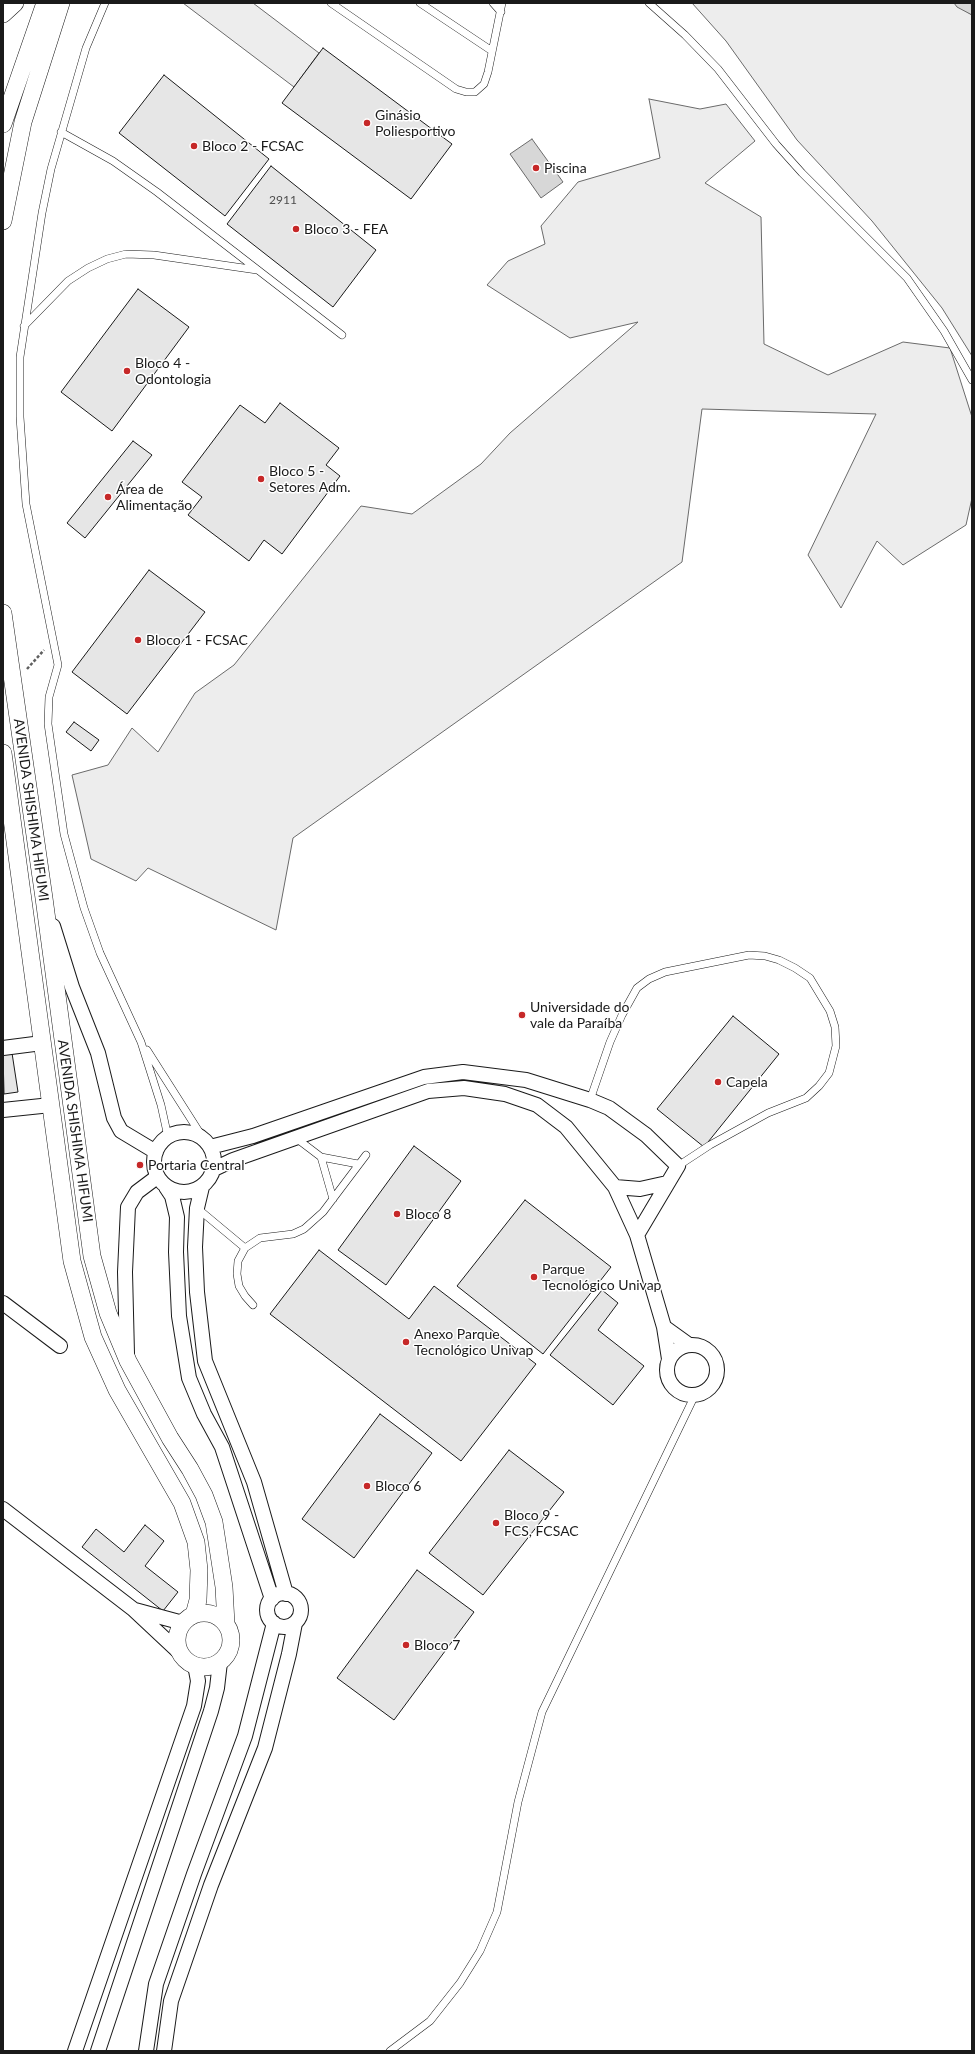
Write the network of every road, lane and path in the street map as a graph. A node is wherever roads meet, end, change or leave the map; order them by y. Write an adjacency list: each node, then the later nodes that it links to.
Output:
1 (16, 3): 11 (street)
2 (45, 3): 13 (street)
3 (61, 3): 15 (street)
4 (104, 3): 14 (lane)
5 (331, 3): 12 (lane)
6 (420, 3): 12 (lane)
7 (493, 3): 10 (lane)
8 (502, 3): 10 (lane)
9 (649, 3): 19 (lane)
10 (501, 12): 12 (lane)
11 (3, 14)
12 (492, 51)
13 (3, 124)
14 (61, 132): 16 (lane); 17 (lane)
15 (3, 221)
16 (258, 270): 17 (lane); 18 (lane)
17 (24, 326): 21 (lane)
18 (342, 335)
19 (972, 380)
20 (3, 613): 22 (street, AVENIDA SHISHIMA HIFUMI)
21 (52, 641): 22 (path); 25 (lane)
22 (13, 684): 24 (street, AVENIDA SHISHIMA HIFUMI)
23 (3, 753): 26 (street, AVENIDA SHISHIMA HIFUMI)
24 (44, 898): 34 (street); 48 (street, AVENIDA SHISHIMA HIFUMI)
25 (142, 1042): 31 (lane); 33 (lane)
26 (42, 1043): 27 (street); 29 (street, AVENIDA SHISHIMA HIFUMI)
27 (3, 1048)
28 (590, 1100): 33 (street); 38 (street); 38 (lane)
29 (51, 1105): 30 (street); 49 (street, AVENIDA SHISHIMA HIFUMI)
30 (3, 1110)
31 (168, 1137): 33 (street); 34 (street)
32 (296, 1138): 36 (lane); 39 (street); 43 (street)
33 (206, 1142): 39 (street)
34 (156, 1152): 40 (street)
35 (366, 1155): 37 (lane)
36 (321, 1158): 37 (lane); 44 (lane)
37 (358, 1164): 44 (lane)
38 (678, 1166): 41 (street)
39 (214, 1169): 42 (street)
40 (162, 1182): 42 (street); 56 (street); 60 (street)
41 (667, 1183): 43 (street); 46 (street)
42 (202, 1187): 45 (street)
43 (615, 1187): 46 (street)
44 (333, 1199): 47 (lane)
45 (197, 1208): 47 (lane); 59 (street)
46 (637, 1235): 52 (street)
47 (245, 1248): 51 (lane)
48 (92, 1256): 49 (street); 56 (street, AVENIDA SHISHIMA HIFUMI)
49 (72, 1261): 62 (street, AVENIDA SHISHIMA HIFUMI)
50 (3, 1303): 54 (street)
51 (253, 1304)
52 (664, 1327): 53 (street); 55 (street)
53 (689, 1345): 55 (street); 57 (street)
54 (60, 1346)
55 (669, 1359): 57 (street)
56 (128, 1361): 65 (street, AVENIDA SHISHIMA HIFUMI)
57 (696, 1395): 73 (lane)
58 (3, 1509): 61 (street)
59 (286, 1594): 60 (street); 64 (street)
60 (272, 1599): 63 (street)
61 (133, 1609): 62 (street); 66 (street)
62 (189, 1619): 65 (street); 66 (street)
63 (274, 1623): 64 (street); 71 (street)
64 (295, 1623): 72 (street)
65 (226, 1624): 67 (street)
66 (180, 1653): 68 (street)
67 (220, 1662): 68 (street); 70 (street)
68 (196, 1666): 69 (street)
69 (75, 2051)
70 (98, 2051)
71 (146, 2051)
72 (164, 2051)
73 (390, 2051)

